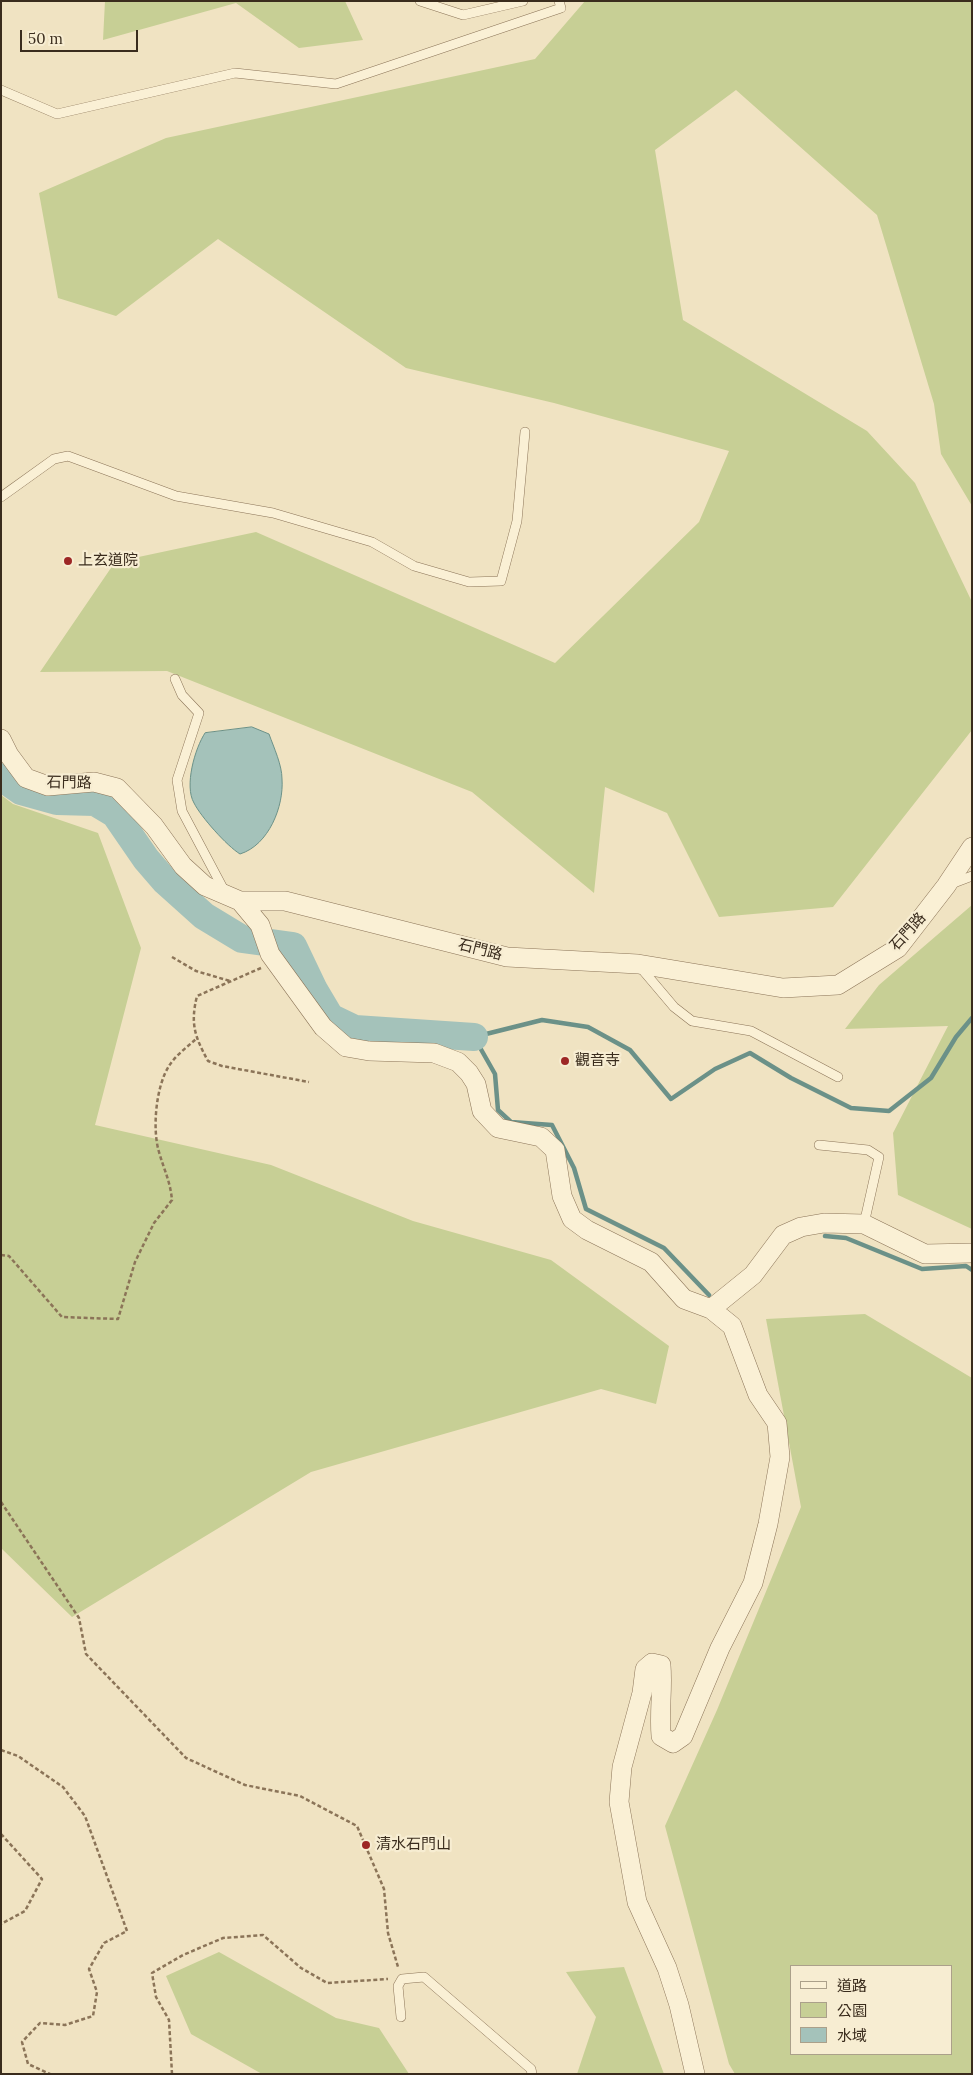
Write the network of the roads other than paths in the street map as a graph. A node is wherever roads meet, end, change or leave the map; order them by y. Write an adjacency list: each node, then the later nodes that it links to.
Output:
1 (420, 1): 2 (lane)
2 (523, 1)
3 (559, 1): 4 (lane)
4 (1, 90)
5 (525, 432): 6 (lane)
6 (1, 497)
7 (175, 679): 12 (lane)
8 (1, 738): 12 (street, 石門路)
9 (972, 847): 11 (street, 石門路)
10 (972, 876): 11 (lane)
11 (946, 886): 13 (street, 石門路)
12 (233, 897): 13 (street, 石門路); 18 (street)
13 (638, 964): 14 (lane)
14 (838, 1077)
15 (819, 1145): 16 (lane)
16 (864, 1224): 17 (street); 18 (street)
17 (972, 1253)
18 (711, 1309): 21 (street)
19 (401, 2017): 20 (lane)
20 (532, 2074)
21 (696, 2074)

